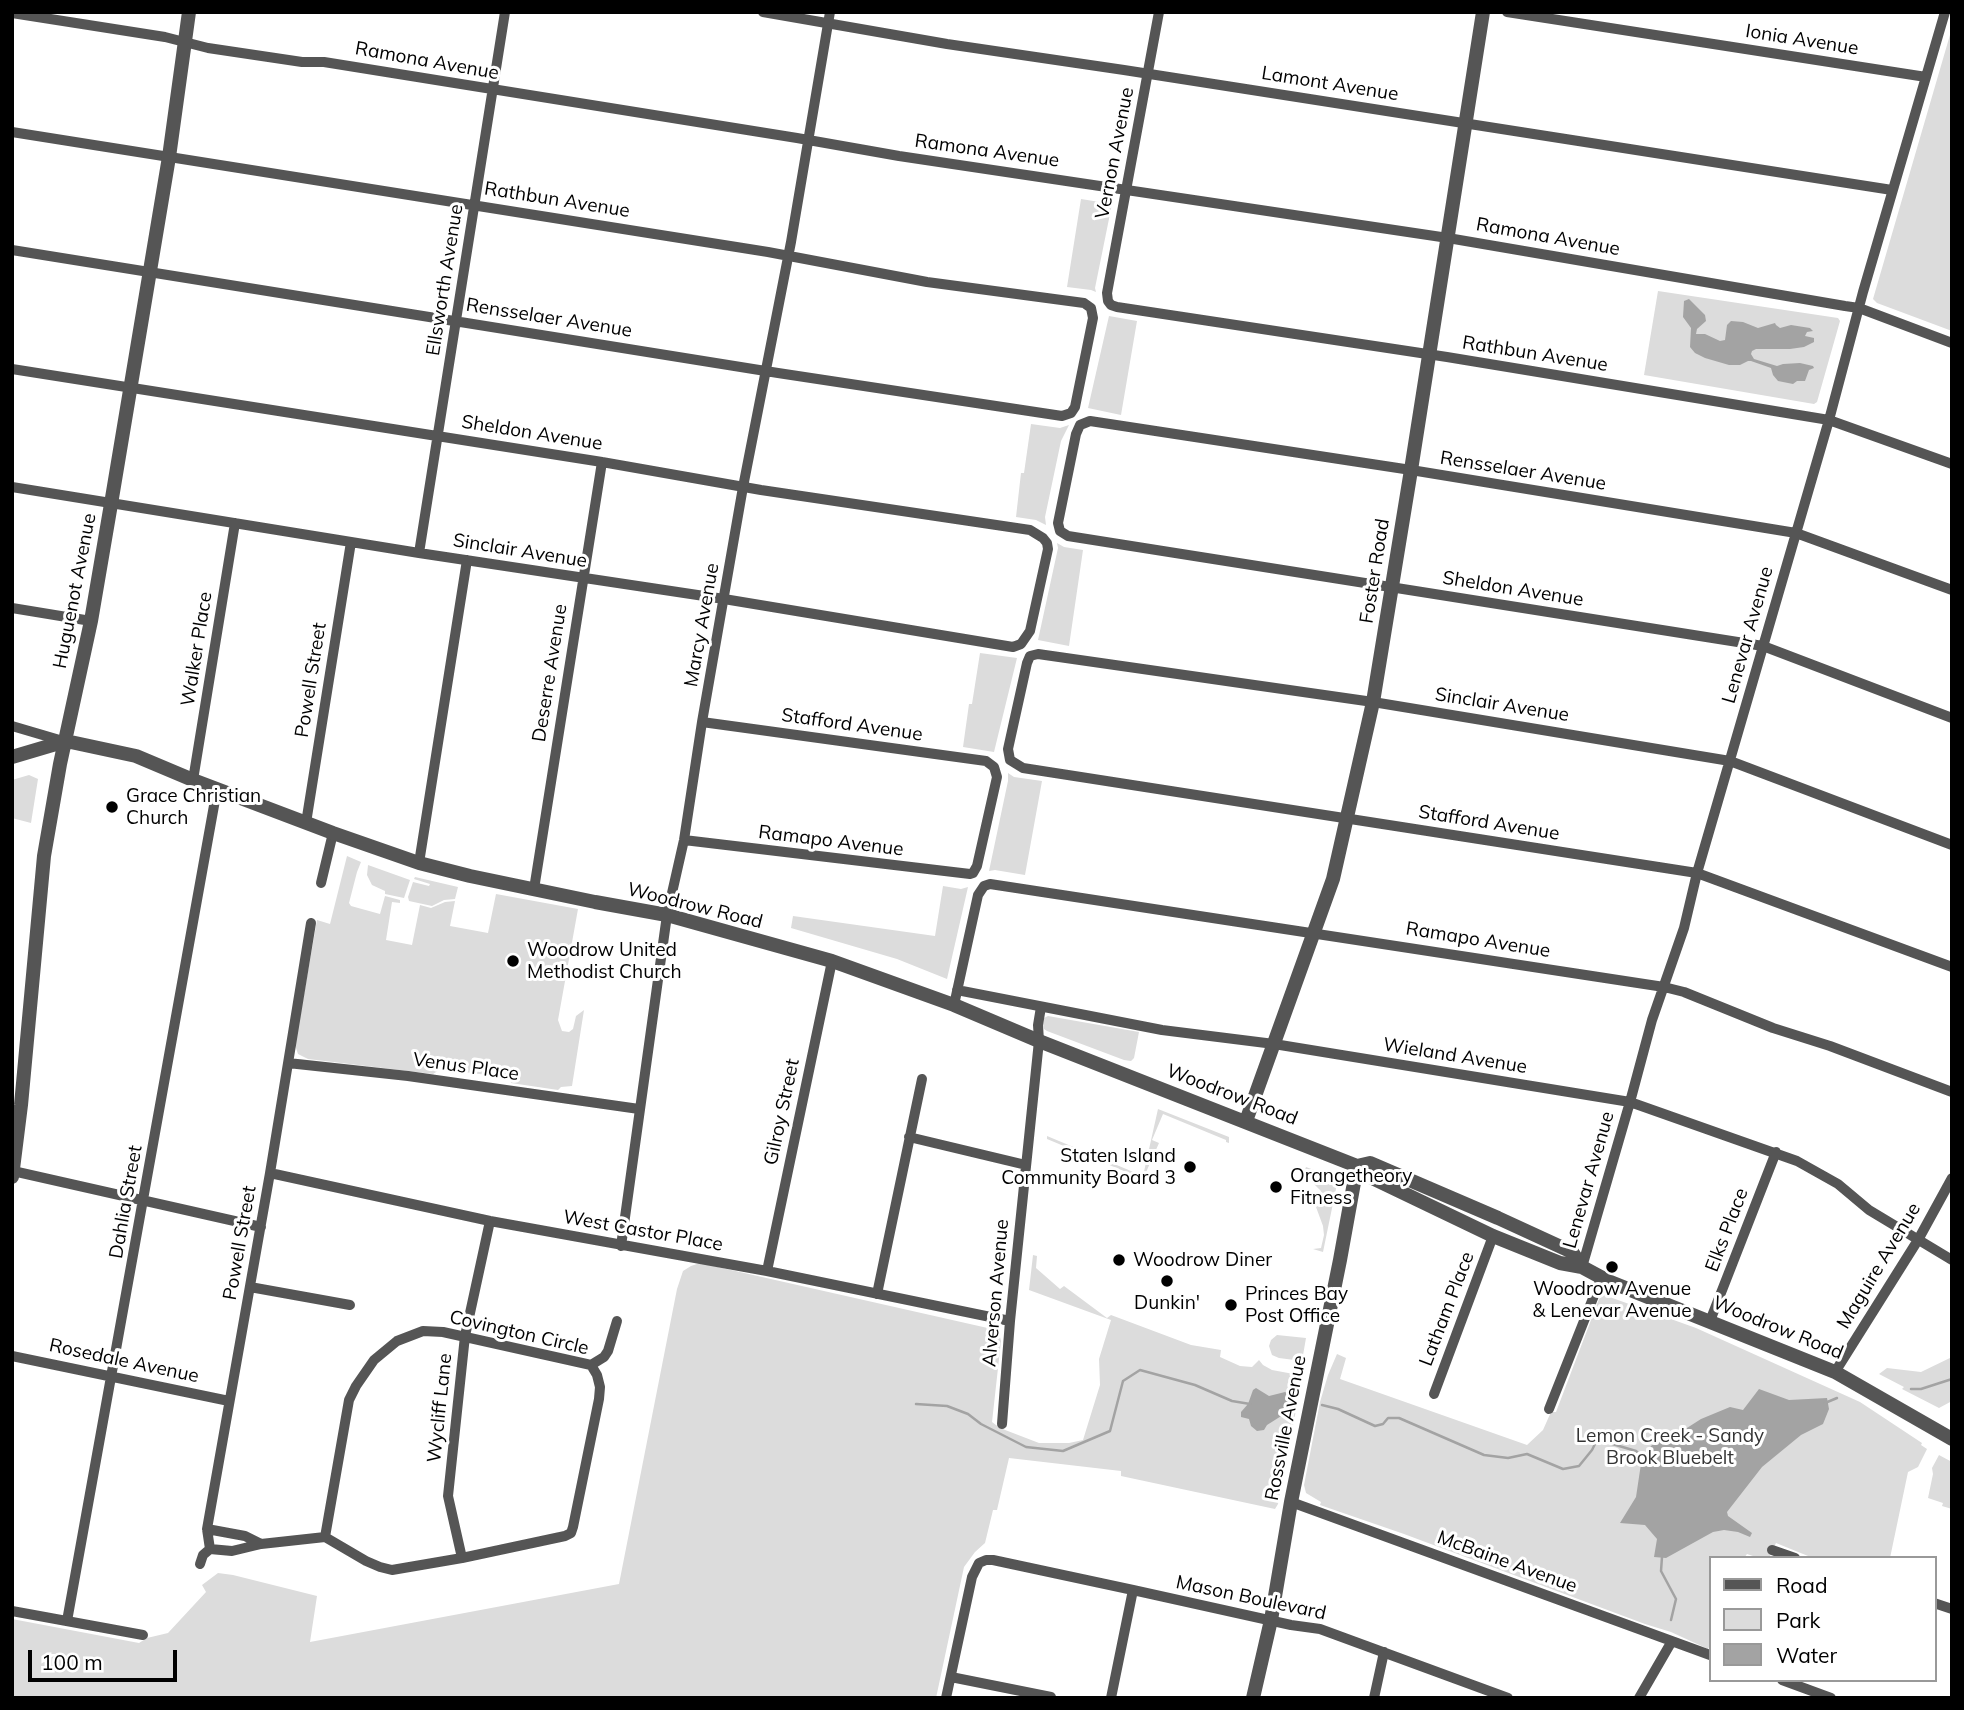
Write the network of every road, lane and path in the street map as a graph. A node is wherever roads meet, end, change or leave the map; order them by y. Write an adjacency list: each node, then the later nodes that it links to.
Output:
1 (189, 12): 10 (street, Huguenot Avenue)
2 (505, 12): 13 (street, Ellsworth Avenue)
3 (763, 12): 9 (street, Lamont Avenue)
4 (1158, 12): 11 (street, Vernon Avenue)
5 (1483, 12): 14 (street, Foster Road)
6 (1507, 12): 12 (street, Ionia Avenue)
7 (1945, 12): 12 (street, Lenevar Avenue)
8 (12, 13): 10 (street, Ramona Avenue)
9 (829, 18): 11 (street, Lamont Avenue); 16 (street, Marcy Avenue)
10 (186, 42): 13 (street, Ramona Avenue); 17 (street, Huguenot Avenue)
11 (1149, 74): 14 (street, Lamont Avenue); 18 (street, Vernon Avenue)
12 (1926, 78): 19 (street, Lenevar Avenue)
13 (493, 90): 16 (street, Ramona Avenue); 20 (street, Ellsworth Avenue)
14 (1466, 124): 19 (street, Lamont Avenue); 21 (street, Foster Road)
15 (12, 132): 17 (street, Rathbun Avenue)
16 (809, 140): 18 (street, Ramona Avenue); 23 (street, Marcy Avenue)
17 (169, 158): 20 (street, Rathbun Avenue); 24 (street, Huguenot Avenue)
18 (1126, 189): 21 (street, Ramona Avenue); 25 (street, Vernon Avenue)
19 (1892, 190): 26 (street, Lenevar Avenue)
20 (474, 204): 23 (street, Rathbun Avenue); 27 (street, Ellsworth Avenue)
21 (1448, 238): 26 (street, Ramona Avenue); 29 (street, Foster Road)
22 (12, 250): 24 (street, Rensselaer Avenue)
23 (789, 255): 31 (street, Marcy Avenue); 33 (street, Rathbun Avenue)
24 (151, 272): 27 (street, Rensselaer Avenue); 32 (street, Huguenot Avenue)
25 (1108, 301): 29 (street, Rathbun Avenue)
26 (1859, 308): 28 (street, Ramona Avenue); 34 (street, Lenevar Avenue)
27 (456, 320): 31 (street, Rensselaer Avenue); 35 (street, Ellsworth Avenue)
28 (1952, 344)
29 (1430, 355): 34 (street, Rathbun Avenue); 38 (street, Foster Road)
30 (12, 369): 32 (street, Sheldon Avenue)
31 (765, 371): 33 (street, Rensselaer Avenue); 40 (street, Marcy Avenue)
32 (131, 388): 35 (street, Sheldon Avenue); 41 (street, Huguenot Avenue)
33 (1076, 407)
34 (1829, 420): 37 (street, Rathbun Avenue); 44 (street, Lenevar Avenue)
35 (438, 436): 36 (street, Sheldon Avenue); 46 (street, Ellsworth Avenue)
36 (602, 462): 40 (street, Sheldon Avenue); 48 (street, Deserre Avenue)
37 (1952, 464)
38 (1412, 470): 43 (street, Rensselaer Avenue); 44 (street, Rensselaer Avenue); 49 (street, Foster Road)
39 (12, 487): 41 (street, Sinclair Avenue)
40 (743, 487): 51 (street, Marcy Avenue); 54 (street, Sheldon Avenue)
41 (111, 504): 42 (street, Sinclair Avenue); 53 (street, Huguenot Avenue)
42 (235, 523): 45 (street, Sinclair Avenue); 64 (street, Walker Place)
43 (1060, 531): 49 (street, Sheldon Avenue)
44 (1796, 533): 50 (street, Rensselaer Avenue); 55 (street, Lenevar Avenue)
45 (351, 542): 46 (street, Sinclair Avenue); 67 (street, Powell Street)
46 (419, 553): 47 (street, Sinclair Avenue)
47 (467, 560): 48 (street, Sinclair Avenue); 71 (street)
48 (583, 578): 51 (street, Sinclair Avenue); 75 (street, Deserre Avenue)
49 (1393, 588): 55 (street, Sheldon Avenue); 56 (street, Foster Road)
50 (1952, 590)
51 (724, 599): 54 (street, Sinclair Avenue); 58 (street, Marcy Avenue)
52 (12, 608): 53 (street)
53 (91, 621): 60 (street, Huguenot Avenue)
54 (1021, 644)
55 (1763, 646): 57 (street, Sheldon Avenue); 63 (street, Lenevar Avenue)
56 (1373, 702): 62 (street, Sinclair Avenue); 63 (street, Sinclair Avenue); 66 (street, Foster Road)
57 (1952, 718)
58 (702, 722): 69 (street, Marcy Avenue); 72 (street, Stafford Avenue)
59 (12, 726): 60 (street)
60 (66, 741): 61 (street, Woodrow Road); 64 (street, Woodrow Road); 90 (street, Huguenot Avenue)
61 (12, 757)
62 (1010, 760): 66 (street, Stafford Avenue)
63 (1730, 761): 70 (street, Sinclair Avenue); 73 (street, Lenevar Avenue)
64 (193, 780): 65 (street, Woodrow Road)
65 (217, 789): 67 (street, Woodrow Road); 101 (street, Dahlia Street)
66 (1347, 818): 73 (street, Stafford Avenue); 78 (street, Foster Road)
67 (306, 823): 68 (street, Woodrow Road)
68 (333, 833): 71 (street, Woodrow Road); 74 (street)
69 (684, 841): 72 (street, Ramapo Avenue); 76 (street, Marcy Avenue)
70 (1952, 845)
71 (419, 863): 75 (street, Woodrow Road)
72 (973, 873)
73 (1697, 873): 80 (street, Stafford Avenue); 81 (street, Lenevar Avenue)
74 (321, 883)
75 (534, 888): 76 (street, Woodrow Road)
76 (667, 915): 79 (street, Woodrow Road); 91 (street, Marcy Avenue)
77 (312, 923): 86 (street, Powell Street)
78 (1315, 932): 81 (street, Ramapo Avenue); 82 (street, Ramapo Avenue); 85 (street, Foster Road)
79 (832, 961): 82 (street, Woodrow Road); 110 (street, Gilroy Street)
80 (1952, 967)
81 (1664, 987): 88 (street, Ramapo Avenue); 89 (street, Lenevar Avenue)
82 (956, 998): 83 (street, Wieland Avenue); 84 (street, Woodrow Road)
83 (1041, 1007): 84 (street, Alverson Avenue); 85 (street, Wieland Avenue)
84 (1039, 1041): 92 (street, Woodrow Road); 95 (street, Alverson Avenue)
85 (1274, 1044): 89 (street, Wieland Avenue); 92 (street, Foster Road)
86 (288, 1063): 91 (street, Venus Place); 98 (street, Powell Street)
87 (922, 1079): 93 (street)
88 (1952, 1092)
89 (1630, 1102): 94 (street, Wieland Avenue); 109 (street, Lenevar Avenue)
90 (17, 1105): 97 (street, Huguenot Avenue)
91 (639, 1109): 107 (street, Marcy Avenue)
92 (1246, 1121): 96 (street, Woodrow Road)
93 (909, 1137): 95 (street); 113 (street)
94 (1776, 1152): 106 (street, Wieland Avenue); 117 (street, Elks Place)
95 (1026, 1165): 116 (street, Alverson Avenue)
96 (1357, 1166): 102 (street, Woodrow Road); 105 (street, Woodrow Road); 128 (street, Rossville Avenue)
97 (13, 1171): 99 (street, Huguenot Avenue); 101 (street)
98 (270, 1173): 103 (street, West Castor Place); 104 (street, Powell Street)
99 (12, 1177)
100 (1952, 1178): 106 (street, Maguire Avenue)
101 (144, 1201): 104 (street); 122 (street, Dahlia Street)
102 (1498, 1218): 105 (street); 109 (street, Woodrow Road)
103 (490, 1221): 107 (street, West Castor Place); 118 (street, Wycliff Lane)
104 (261, 1227): 112 (street, Powell Street)
105 (1493, 1236): 109 (street, Woodrow Road); 123 (street, Latham Place)
106 (1918, 1240): 108 (street, Wieland Avenue); 121 (street, Maguire Avenue)
107 (621, 1246): 110 (street, West Castor Place)
108 (1952, 1260)
109 (1582, 1267): 111 (street, Woodrow Road)
110 (766, 1271): 113 (street, West Castor Place)
111 (1601, 1278): 117 (street, Woodrow Road); 125 (street)
112 (250, 1287): 114 (street); 124 (street, Powell Street)
113 (877, 1294): 116 (street, West Castor Place)
114 (350, 1305)
115 (617, 1321): 120 (street)
116 (1010, 1321): 126 (street, Alverson Avenue)
117 (1710, 1321): 121 (street, Woodrow Road)
118 (465, 1336): 120 (street, Covington Circle); 130 (street, Covington Circle); 135 (street, Wycliff Lane)
119 (12, 1356): 122 (street, Rosedale Avenue)
120 (591, 1365): 135 (street, Covington Circle)
121 (1835, 1372): 127 (street, Woodrow Road)
122 (113, 1376): 124 (street, Rosedale Avenue); 139 (street, Dahlia Street)
123 (1434, 1394)
124 (229, 1401): 129 (street, Powell Street)
125 (1549, 1409)
126 (1002, 1423)
127 (1952, 1440)
128 (1291, 1502): 140 (street, Rossville Avenue); 142 (street, McBaine Avenue)
129 (206, 1530): 131 (street); 132 (street, Powell Street)
130 (325, 1537): 131 (street); 135 (street, Covington Circle)
131 (261, 1544): 132 (street)
132 (210, 1549): 136 (street)
133 (1772, 1550): 134 (street)
134 (1789, 1556)
135 (462, 1558)
136 (201, 1564)
137 (1133, 1590): 140 (street, Mason Boulevard); 145 (street, Mason Boulevard); 150 (street)
138 (12, 1611): 139 (street)
139 (67, 1620): 141 (street)
140 (1271, 1620): 143 (street, Mason Boulevard); 151 (street, Rossville Avenue)
141 (143, 1635)
142 (1672, 1641): 144 (street, McBaine Avenue); 154 (street)
143 (1384, 1652): 147 (street, Mason Boulevard); 152 (street)
144 (1708, 1654)
145 (951, 1677): 148 (street); 149 (street)
146 (1787, 1682): 155 (street)
147 (1492, 1695): 153 (street, Mason Boulevard)
148 (946, 1698)
149 (1051, 1698)
150 (1111, 1698)
151 (1253, 1698)
152 (1374, 1698)
153 (1508, 1698)
154 (1639, 1698)
155 (1831, 1698)

